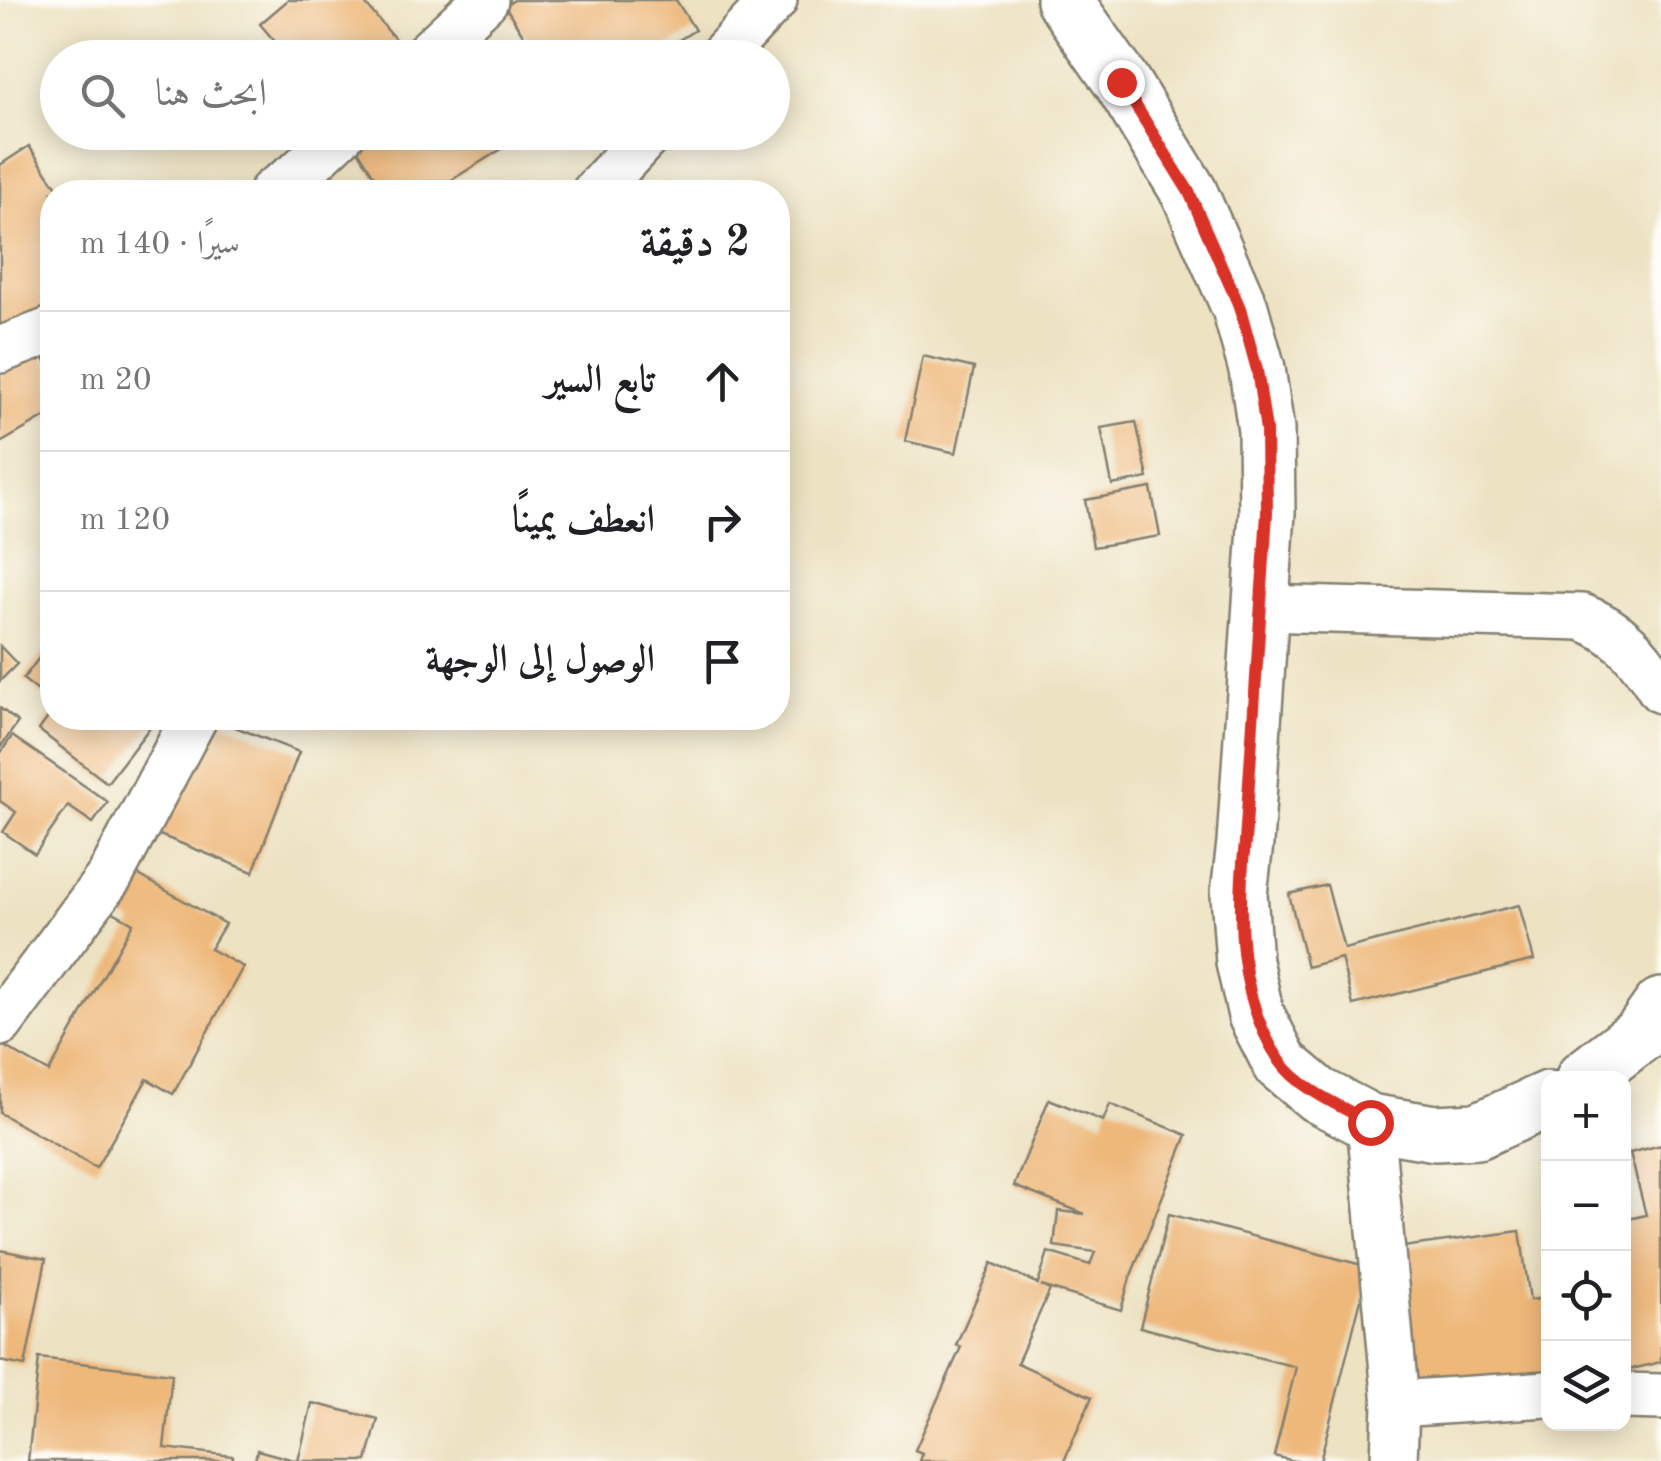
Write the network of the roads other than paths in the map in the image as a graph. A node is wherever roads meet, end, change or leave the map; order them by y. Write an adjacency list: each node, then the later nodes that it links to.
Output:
1 (485, 0): 4 (street)
2 (774, 0): 5 (street)
3 (1064, 0): 12 (main road)
4 (443, 40)
5 (737, 40)
6 (324, 150): 8 (street)
7 (633, 150): 9 (street)
8 (289, 180)
9 (605, 180)
10 (40, 335): 11 (street)
11 (0, 350)
12 (1261, 608): 13 (street); 19 (main road)
13 (1661, 690)
14 (188, 730): 16 (street)
15 (1661, 1006): 17 (main road)
16 (0, 1023)
17 (1596, 1071)
18 (1541, 1102): 19 (main road)
19 (1370, 1122): 23 (street)
20 (1541, 1394): 23 (street)
21 (1631, 1396): 22 (street)
22 (1661, 1397)
23 (1396, 1404): 24 (street)
24 (1394, 1461)

